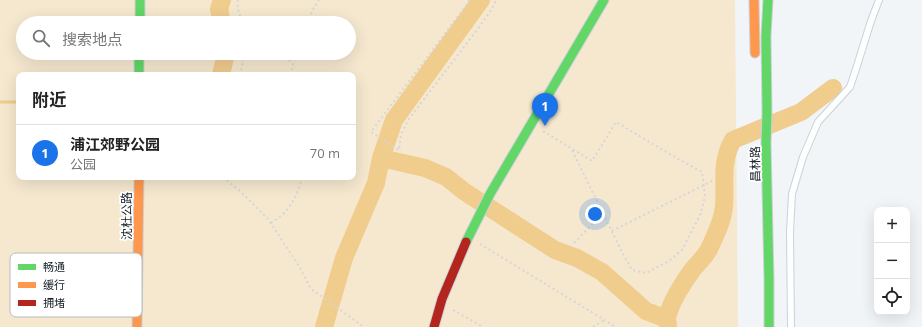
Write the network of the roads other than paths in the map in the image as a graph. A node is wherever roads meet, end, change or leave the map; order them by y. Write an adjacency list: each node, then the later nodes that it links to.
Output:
1 (140, 0): 6 (street)
2 (604, 0): 15 (street)
3 (754, 0): 8 (street)
4 (768, 0): 17 (street, 昌林路)
5 (879, 0): 18 (lane)
6 (140, 16)
7 (139, 60): 9 (street)
8 (755, 61)
9 (139, 72)
10 (138, 180): 11 (street, 沈杜公路)
11 (137, 253)
12 (760, 304): 16 (street)
13 (137, 317): 14 (street, 沈杜公路)
14 (137, 327)
15 (434, 327)
16 (761, 327)
17 (769, 327)
18 (791, 327)

